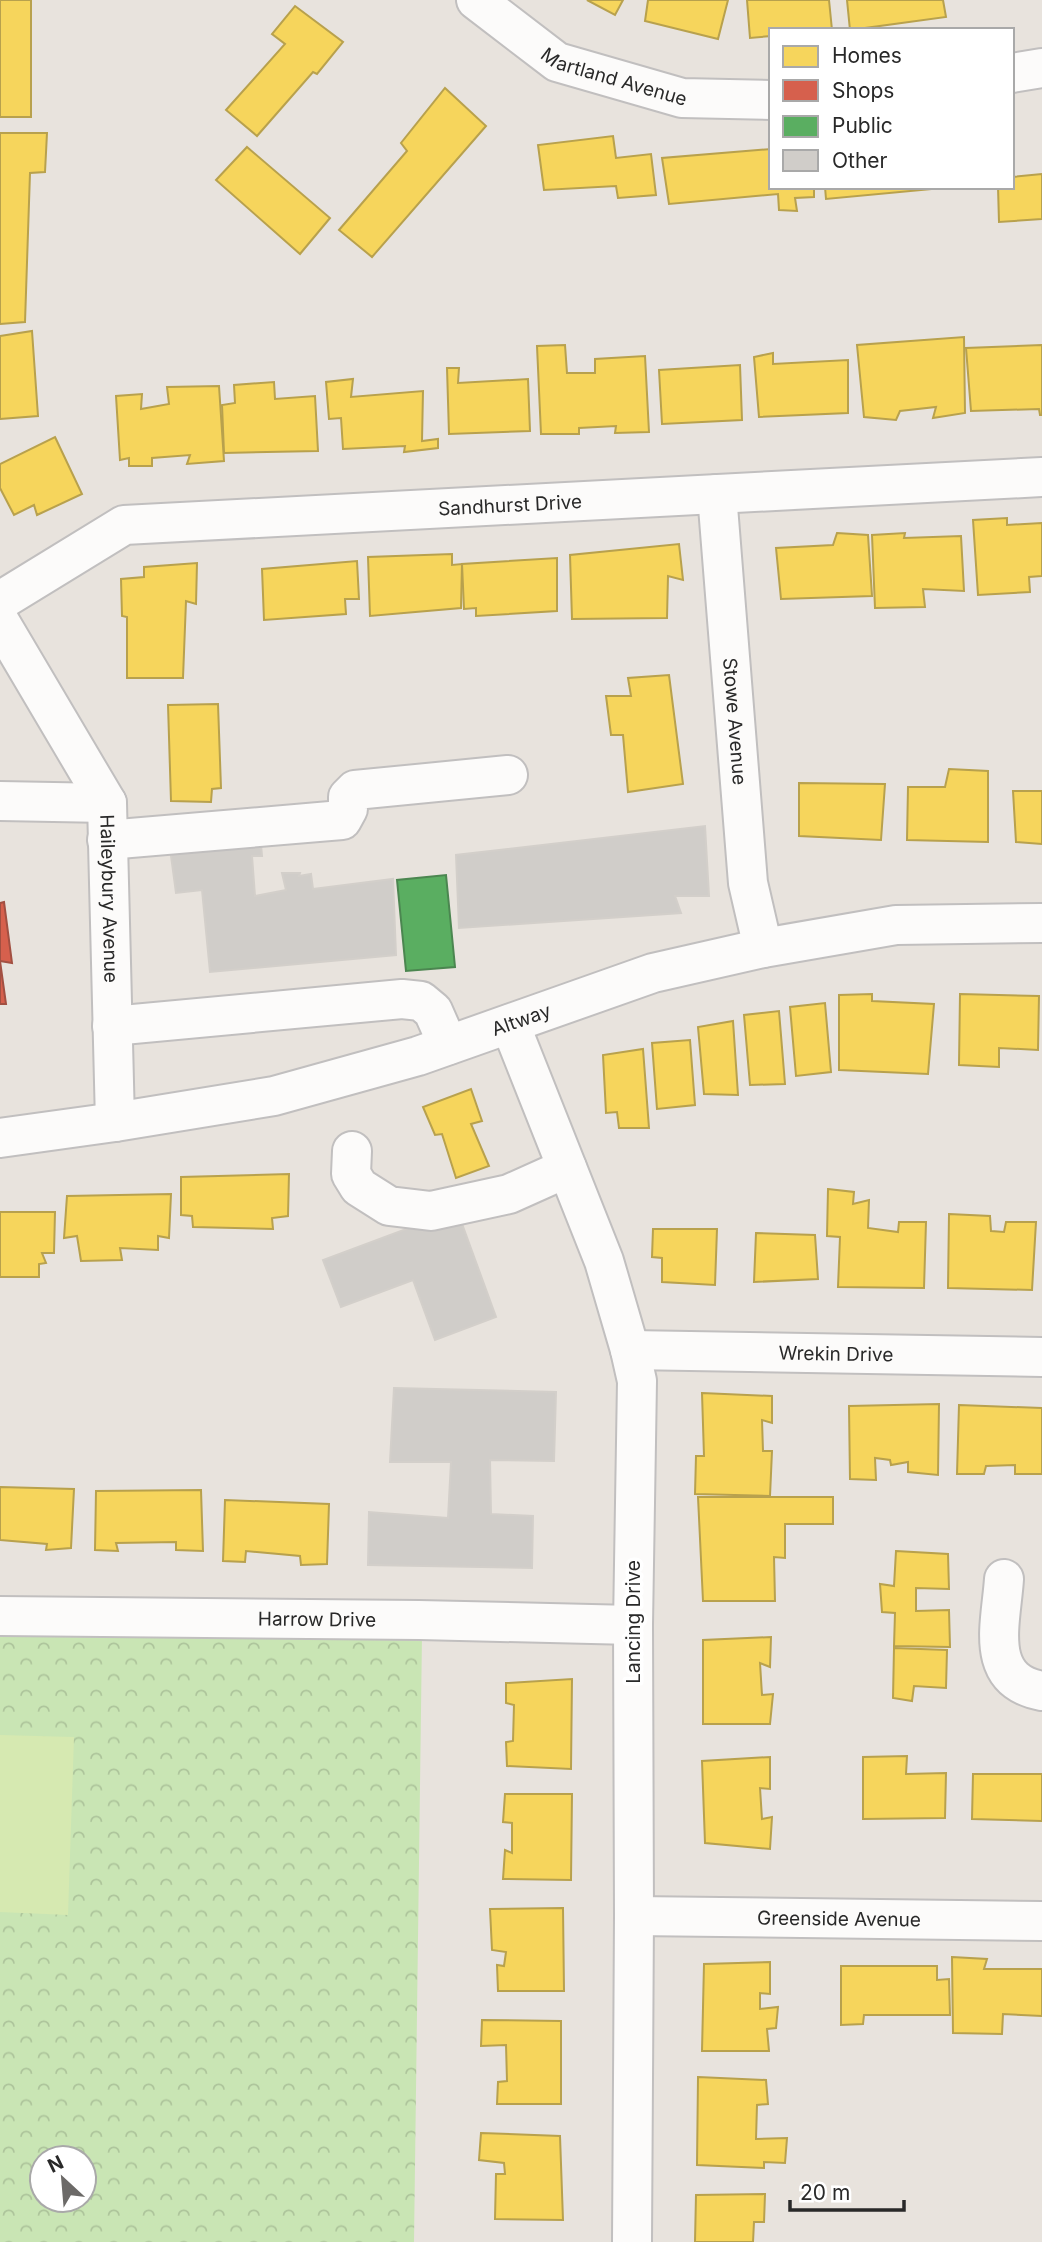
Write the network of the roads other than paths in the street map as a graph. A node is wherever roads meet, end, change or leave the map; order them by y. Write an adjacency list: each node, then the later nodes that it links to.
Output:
1 (476, 0): 4 (street, Martland Avenue)
2 (1042, 68): 3 (street)
3 (1014, 73)
4 (769, 100)
5 (1042, 477): 6 (street, Sandhurst Drive)
6 (717, 494): 7 (street, Sandhurst Drive); 13 (street, Stowe Avenue)
7 (0, 601)
8 (0, 622): 11 (street, Haileybury Avenue)
9 (508, 775): 11 (street)
10 (0, 801): 11 (street)
11 (107, 822): 15 (street, Haileybury Avenue)
12 (1042, 923): 13 (street, Altway)
13 (763, 948): 14 (street, Altway)
14 (510, 1024): 16 (street, Altway); 20 (street, Lancing Drive)
15 (113, 1026): 16 (street); 17 (street, Haileybury Avenue)
16 (448, 1045): 17 (street, Altway)
17 (116, 1122): 18 (street, Altway)
18 (0, 1138)
19 (352, 1151): 20 (street)
20 (567, 1168): 21 (street, Lancing Drive)
21 (630, 1350): 22 (street, Wrekin Drive); 25 (street, Lancing Drive)
22 (1042, 1357)
23 (1004, 1579): 26 (street)
24 (0, 1616): 25 (street, Harrow Drive)
25 (633, 1625): 27 (street, Lancing Drive)
26 (1042, 1691)
27 (634, 1916): 28 (street, Greenside Avenue); 29 (street, Lancing Drive)
28 (1042, 1921)
29 (632, 2242)

